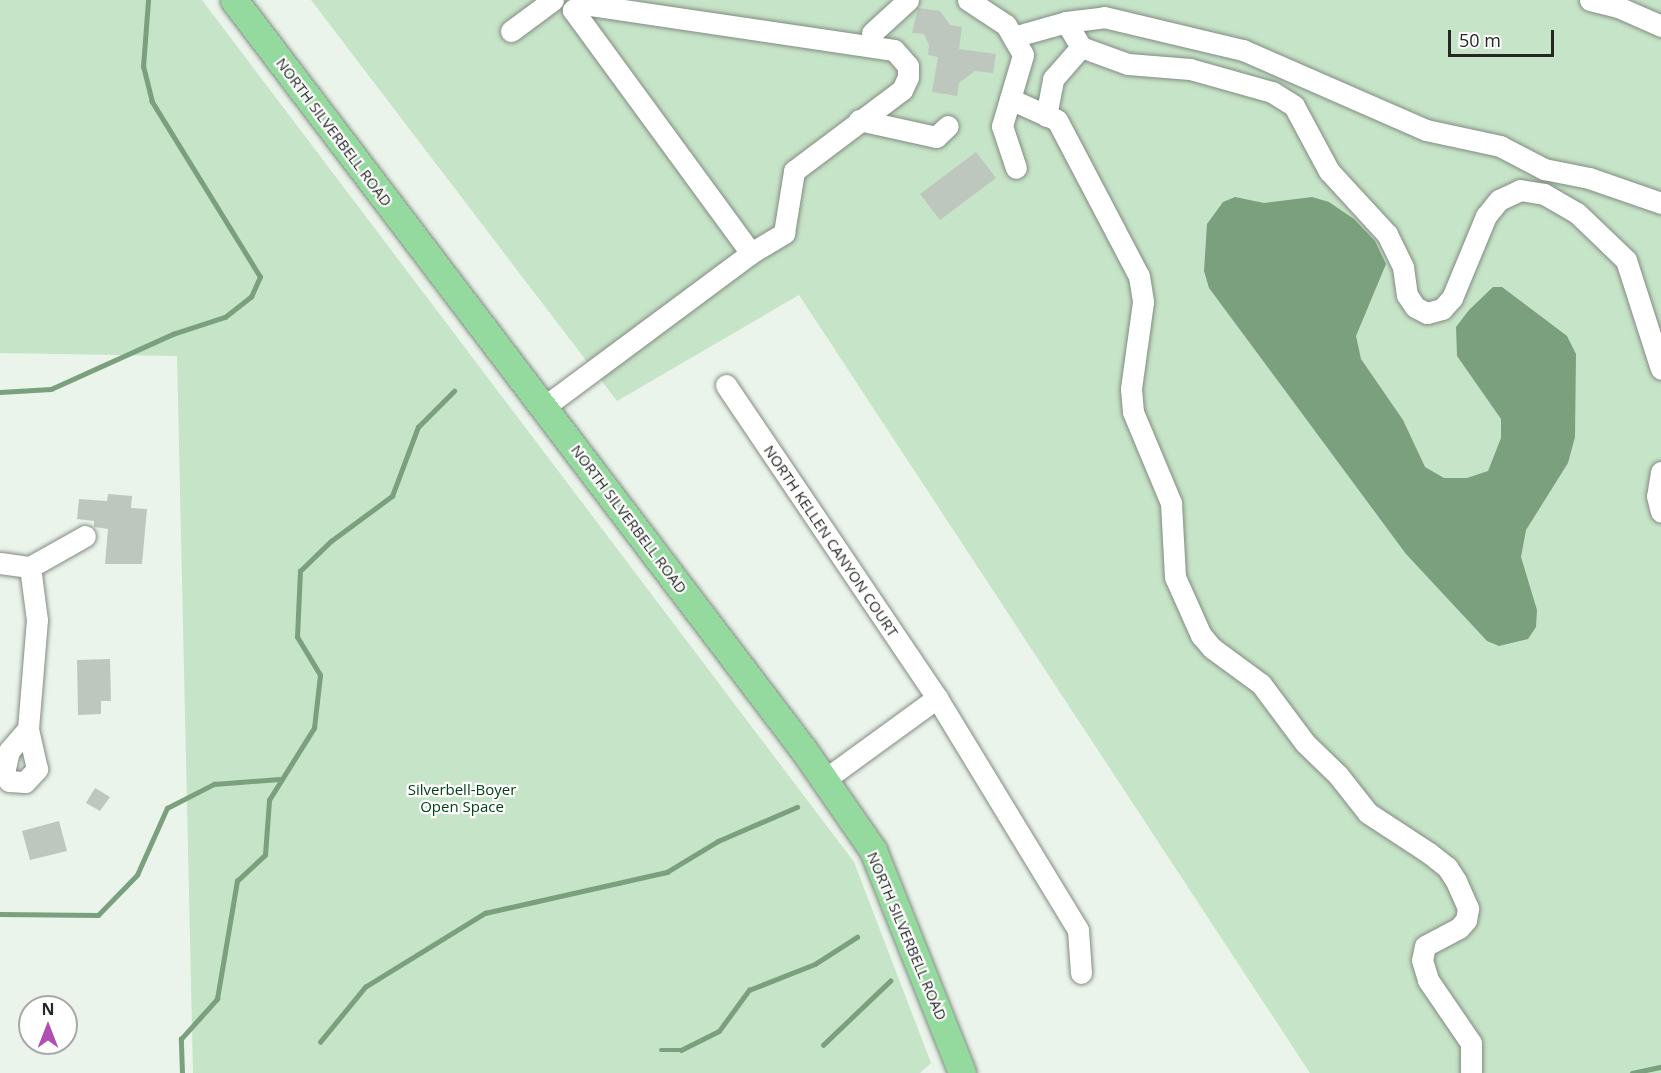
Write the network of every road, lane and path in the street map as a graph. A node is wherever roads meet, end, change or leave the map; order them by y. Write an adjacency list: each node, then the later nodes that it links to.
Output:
1 (234, 0): 23 (main road, NORTH SILVERBELL ROAD)
2 (553, 0): 9 (street)
3 (654, 0): 10 (street)
4 (908, 0): 10 (street)
5 (973, 0): 11 (street)
6 (1590, 0): 8 (street)
7 (1066, 22): 11 (street); 12 (street); 19 (street)
8 (1661, 26)
9 (511, 31)
10 (872, 33): 13 (street)
11 (1012, 37): 14 (street)
12 (1081, 47): 15 (street); 21 (street)
13 (903, 57): 16 (street); 20 (street)
14 (1010, 99): 15 (street); 18 (street)
15 (1046, 116): 34 (street)
16 (859, 120): 17 (street); 20 (street)
17 (948, 126)
18 (1016, 168)
19 (1661, 203)
20 (751, 253): 23 (street)
21 (1661, 369)
22 (726, 385): 29 (street, NORTH KELLEN CANYON COURT)
23 (544, 408): 31 (main road, NORTH SILVERBELL ROAD)
24 (1661, 472): 25 (street)
25 (1661, 512)
26 (85, 536): 28 (street)
27 (0, 563): 28 (street)
28 (30, 567): 30 (street)
29 (937, 698): 31 (street); 32 (street, NORTH KELLEN CANYON COURT)
30 (28, 729)
31 (824, 780): 33 (main road, NORTH SILVERBELL ROAD)
32 (1081, 973)
33 (962, 1073)
34 (1472, 1073)

